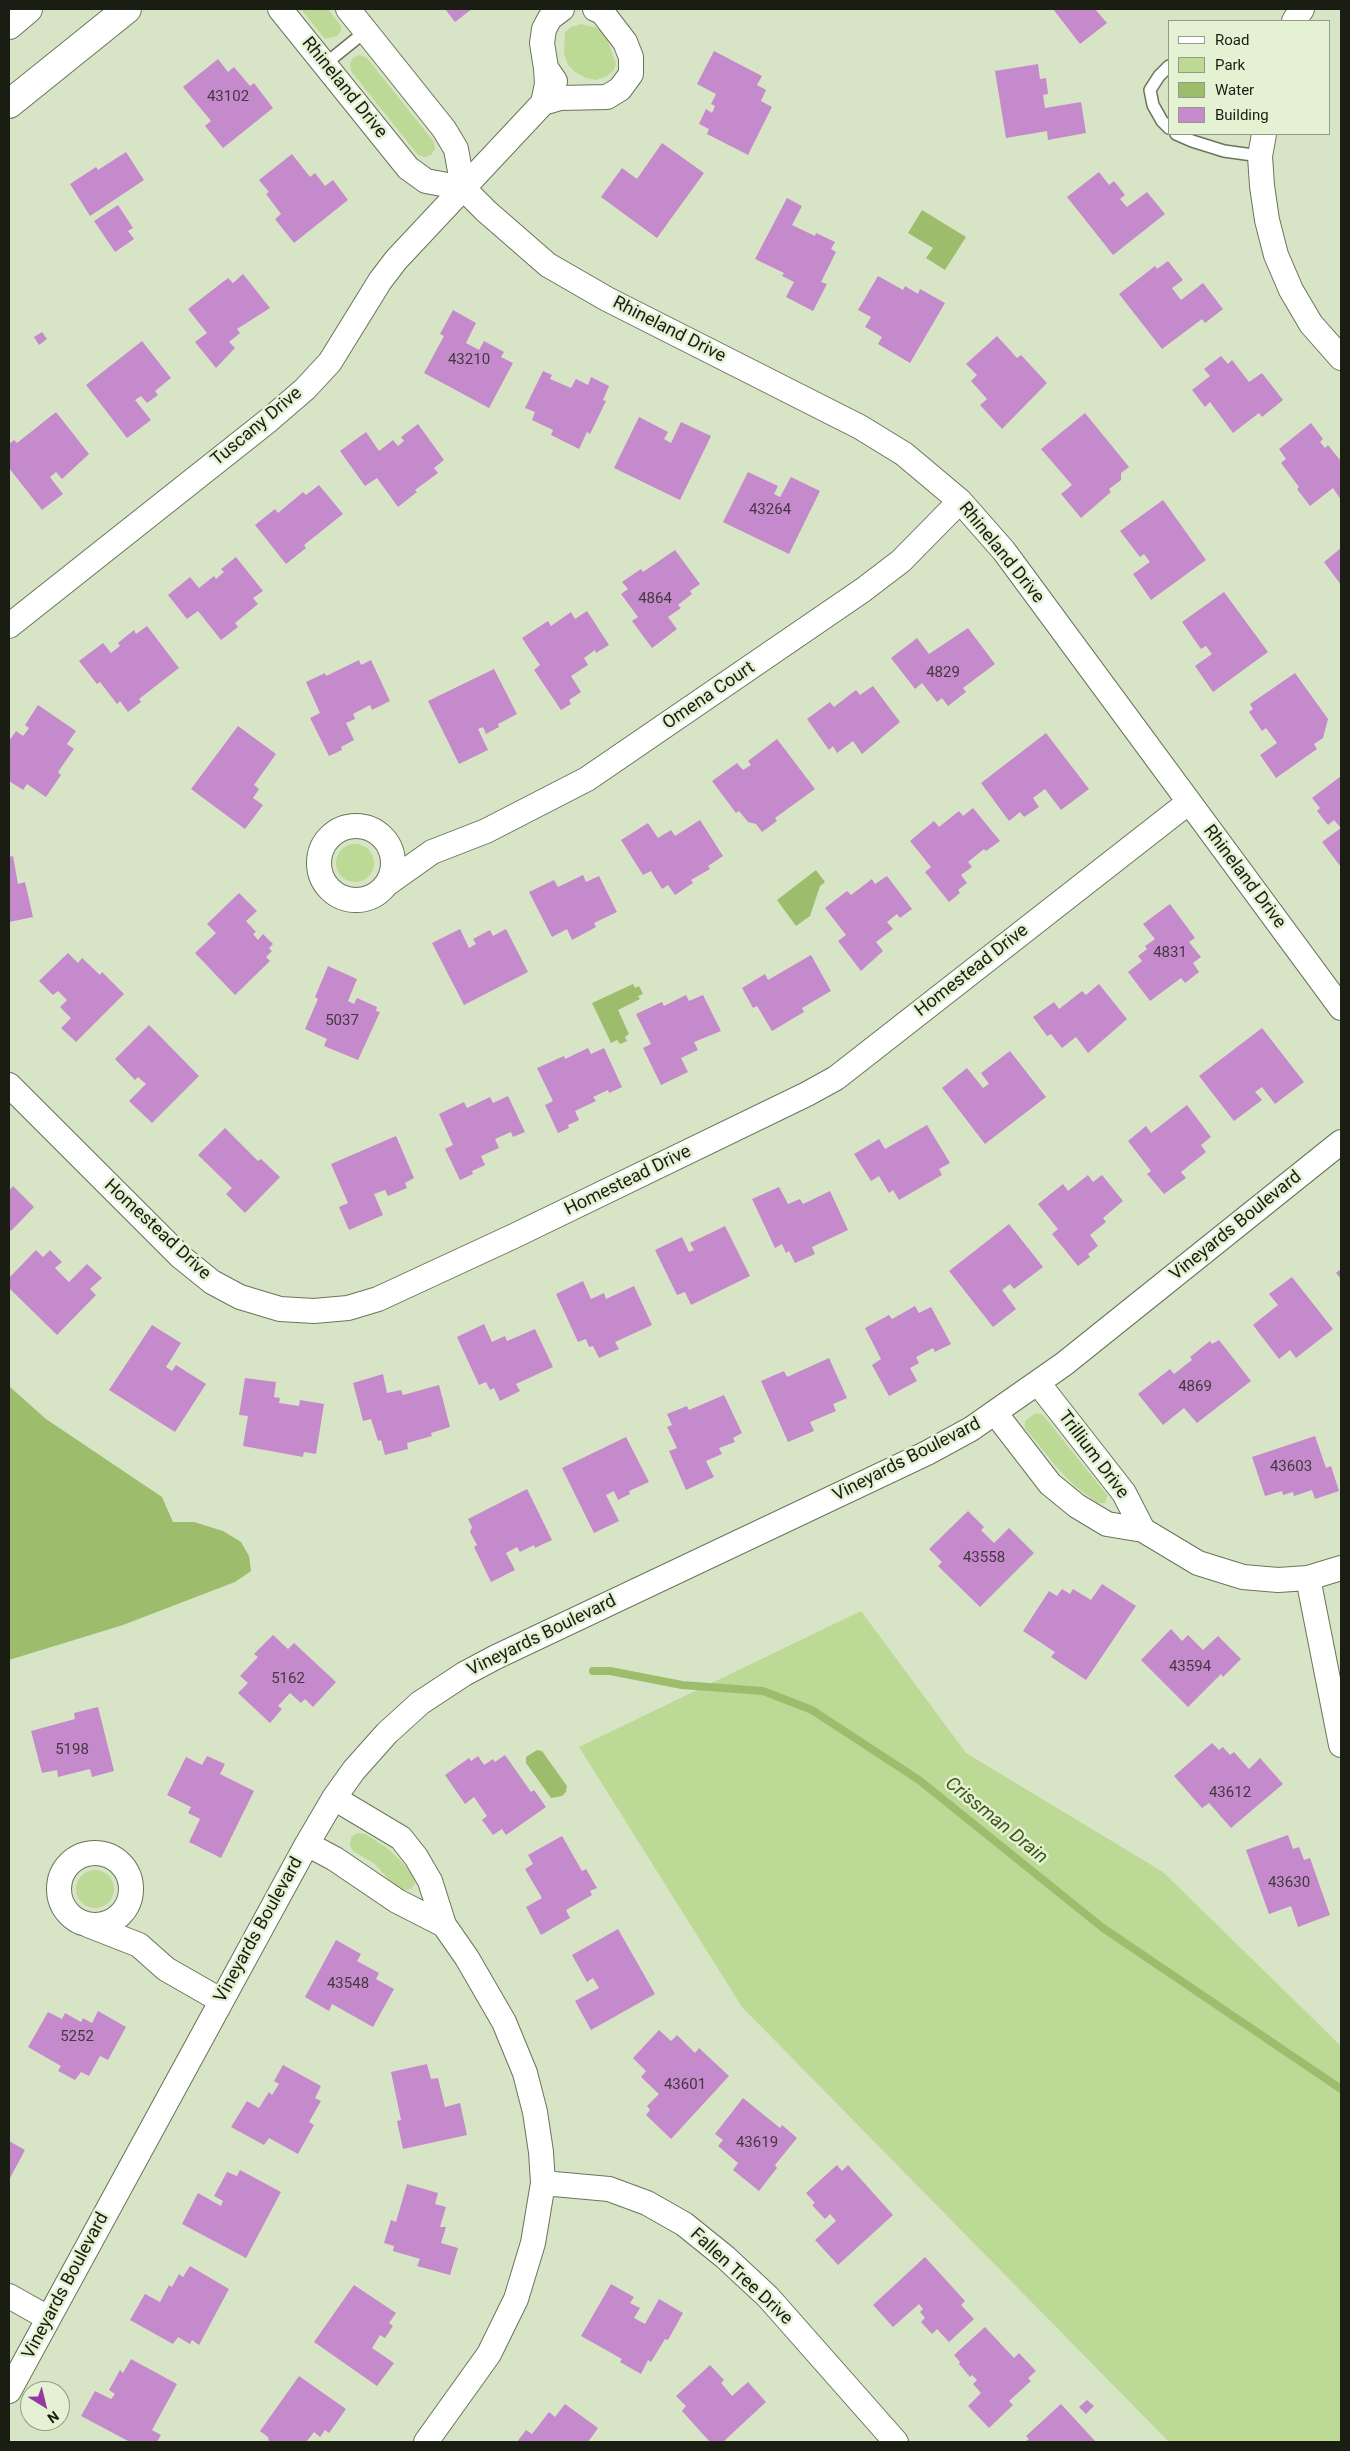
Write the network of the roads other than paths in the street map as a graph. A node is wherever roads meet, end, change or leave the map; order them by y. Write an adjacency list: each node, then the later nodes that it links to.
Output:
1 (28, 9): 9 (main road)
2 (280, 9): 11 (street, Rhineland Drive)
3 (348, 9): 10 (street)
4 (562, 9): 13 (street)
5 (595, 9): 14 (street)
6 (1302, 9): 8 (street)
7 (113, 12): 16 (main road)
8 (1295, 20)
9 (9, 24)
10 (366, 31): 11 (lane); 20 (street)
11 (325, 64): 20 (street, Rhineland Drive)
12 (1168, 67): 17 (lane)
13 (546, 68): 14 (street); 15 (street)
14 (579, 97): 15 (street)
15 (543, 103): 20 (street, Tuscany Drive)
16 (9, 104)
17 (1168, 127)
18 (1178, 135): 19 (lane)
19 (1262, 145): 21 (street)
20 (463, 188): 22 (street, Rhineland Drive); 23 (street, Tuscany Drive)
21 (1341, 358)
22 (960, 501): 24 (street, Rhineland Drive); 26 (street, Omena Court)
23 (9, 626)
24 (1189, 802): 28 (street, Rhineland Drive); 29 (street, Homestead Drive)
25 (384, 838): 26 (street, Omena Court); 27 (street); 27 (street, Omena Court)
26 (432, 852): 27 (street, Omena Court)
27 (387, 884)
28 (1341, 1008)
29 (9, 1085)
30 (1341, 1142): 31 (street, Vineyards Boulevard)
31 (1038, 1383): 32 (street, Vineyards Boulevard); 33 (street, Trillium Drive)
32 (996, 1414): 33 (street, Trillium Drive); 37 (street, Vineyards Boulevard)
33 (1143, 1530): 35 (street, Trillium Drive)
34 (1341, 1568): 35 (street, Trillium Drive)
35 (1308, 1578): 36 (street)
36 (1341, 1745)
37 (334, 1798): 38 (street, Vineyards Boulevard); 41 (street)
38 (307, 1844): 41 (street); 43 (street, Vineyards Boulevard)
39 (131, 1899): 40 (street); 40 (street); 42 (street)
40 (82, 1923): 42 (street)
41 (444, 1926): 44 (street)
42 (139, 1945): 43 (street)
43 (220, 2000): 46 (street, Vineyards Boulevard)
44 (543, 2183): 49 (street); 50 (street, Fallen Tree Drive)
45 (9, 2296): 46 (street)
46 (48, 2318): 47 (street, Vineyards Boulevard)
47 (15, 2363): 48 (street, Vineyards Boulevard)
48 (9, 2391)
49 (426, 2442)
50 (896, 2442)

